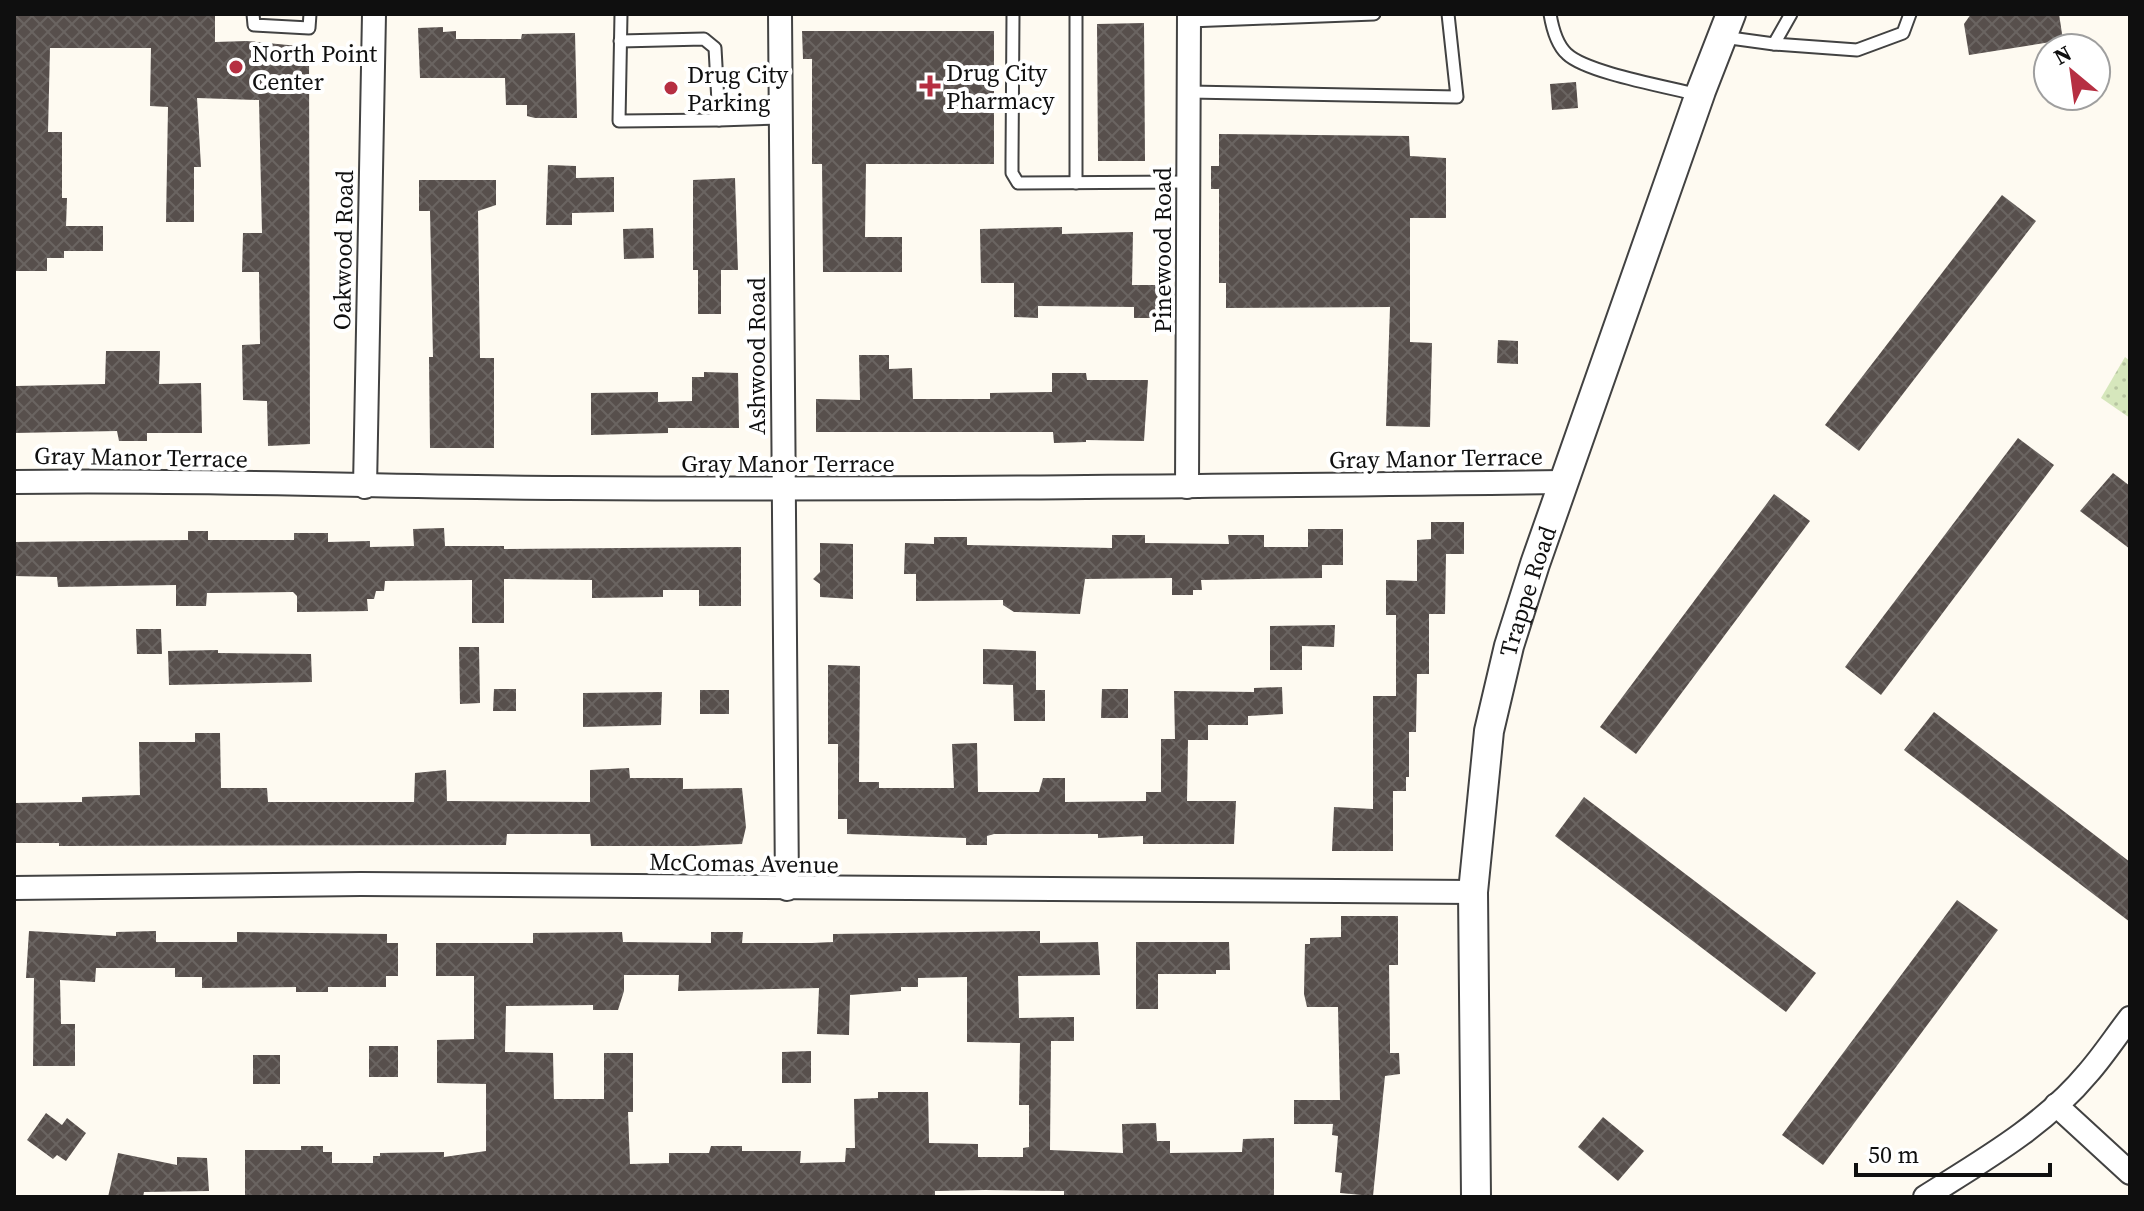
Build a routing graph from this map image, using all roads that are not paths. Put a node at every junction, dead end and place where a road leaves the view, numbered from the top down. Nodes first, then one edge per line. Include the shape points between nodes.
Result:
1 (253, 14) edge
2 (310, 14) edge
3 (374, 14) edge
4 (621, 14) edge
5 (780, 14) edge
6 (1013, 14) edge
7 (1076, 14) edge
8 (1374, 14) edge
9 (1448, 14) edge
10 (1550, 14) edge
11 (1791, 14) edge
12 (1910, 14) edge
13 (1189, 18) edge
14 (1724, 29) edge
15 (620, 41) junction
16 (1774, 44) junction
17 (1189, 92) junction
18 (1699, 95) junction
19 (781, 118) junction
20 (719, 120) junction
21 (1188, 182) junction
22 (1076, 183) junction
23 (14, 482) edge
24 (1563, 482) junction
25 (365, 487) junction
26 (1187, 487) junction
27 (781, 489) junction
28 (14, 888) edge
29 (787, 889) junction
30 (1473, 892) junction
31 (2130, 1018) edge
32 (2056, 1105) junction
33 (2130, 1173) edge
34 (1476, 1197) edge
35 (1925, 1197) edge

1 - 2 lane via 254,25 309,28
3 - 25 street, Oakwood Road
4 - 15 lane
5 - 19 street, Ashwood Road
6 - 22 lane via 1012,160 1018,183
7 - 22 lane
8 - 13 lane
9 - 17 lane via 1457,97
10 - 18 lane via 1566,54 1589,67
11 - 16 lane
12 - 16 lane via 1903,33 1857,50
13 - 17 street, Pinewood Road
14 - 16 lane
14 - 18 street, Trappe Road
15 - 20 lane via 711,42
15 - 20 lane via 619,121
17 - 21 street, Pinewood Road
18 - 24 street, Trappe Road
19 - 20 lane
19 - 27 street, Ashwood Road
21 - 22 lane
21 - 26 street, Pinewood Road
23 - 25 street, Gray Manor Terrace
24 - 26 street, Gray Manor Terrace
24 - 30 street, Trappe Road via 1509,646 1489,731
25 - 27 street, Gray Manor Terrace
26 - 27 street, Gray Manor Terrace
27 - 29 street, Ashwood Road
28 - 29 street, McComas Avenue via 361,884
29 - 30 street, McComas Avenue
30 - 34 street, Trappe Road
31 - 32 street via 2087,1075
32 - 33 street
32 - 35 street

